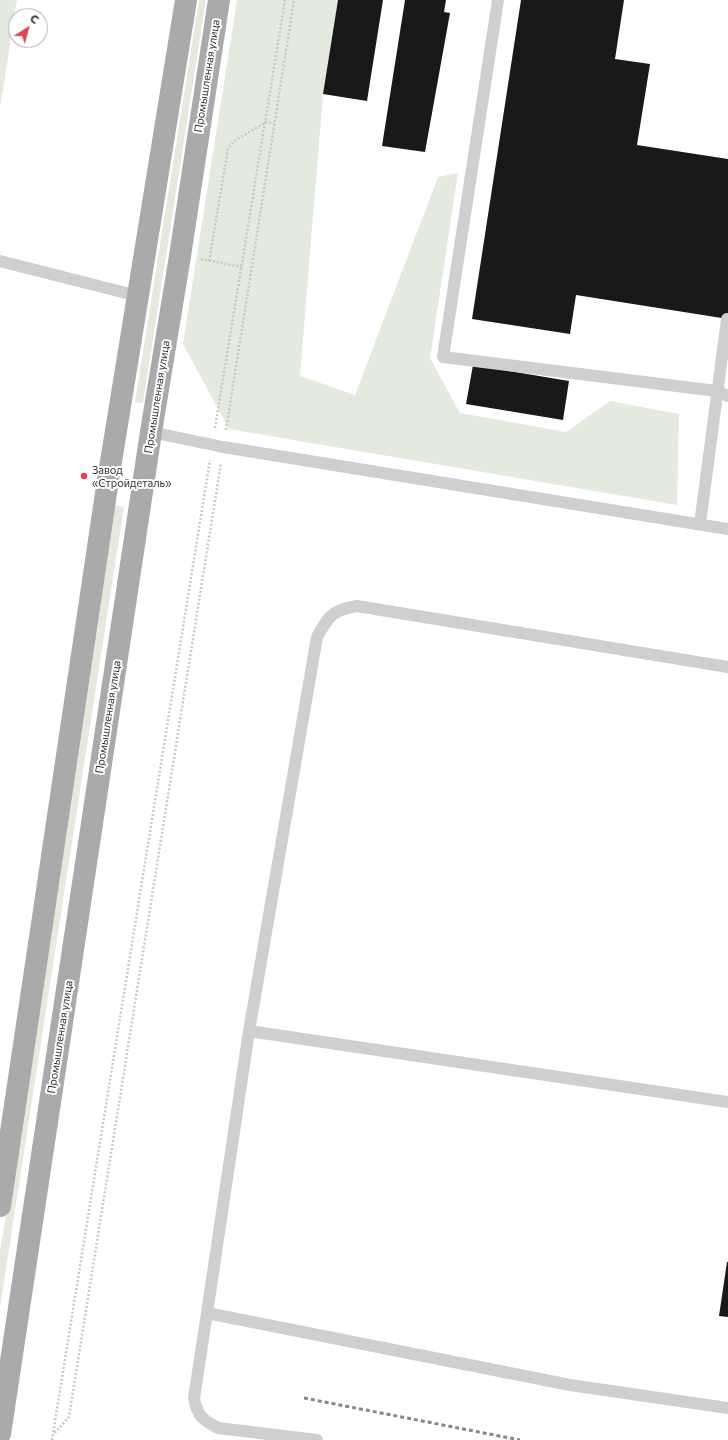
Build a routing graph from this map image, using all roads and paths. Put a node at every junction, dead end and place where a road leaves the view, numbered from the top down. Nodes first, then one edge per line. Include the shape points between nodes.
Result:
1 (186, 0) edge
2 (219, 0) edge
3 (285, 0) edge
4 (294, 0) edge
5 (498, 0) edge
6 (266, 122) junction
7 (274, 124) junction
8 (0, 261) edge
9 (242, 267) junction
10 (138, 296) junction
11 (727, 319) edge
12 (723, 394) edge
13 (117, 426) junction
14 (151, 432) junction
15 (218, 446) junction
16 (700, 524) junction
17 (728, 528) edge
18 (728, 667) edge
19 (250, 1031) junction
20 (728, 1102) edge
21 (0, 1206) edge
22 (207, 1313) junction
23 (728, 1408) edge
24 (0, 1434) edge
25 (52, 1436) junction
26 (52, 1440) edge
27 (317, 1440) edge

1 - 10 main road
2 - 14 main road, Промышленная улица
3 - 6 path
4 - 7 path
5 - 12 lane via 443,357
6 - 7 path
6 - 9 path
6 - 9 path via 232,142 228,149 209,261
7 - 15 path
8 - 10 lane
9 - 15 path
10 - 13 main road
11 - 12 lane
12 - 16 lane
13 - 14 main road
13 - 21 main road
14 - 15 lane
14 - 24 main road, Промышленная улица
15 - 16 lane
15 - 25 path
15 - 25 path via 69,1417
16 - 17 lane
18 - 19 lane via 358,606 339,609 326,621 317,637
19 - 20 lane
19 - 22 lane
22 - 23 lane via 570,1385
22 - 27 lane via 194,1398 196,1411 205,1421 218,1428
25 - 26 path

